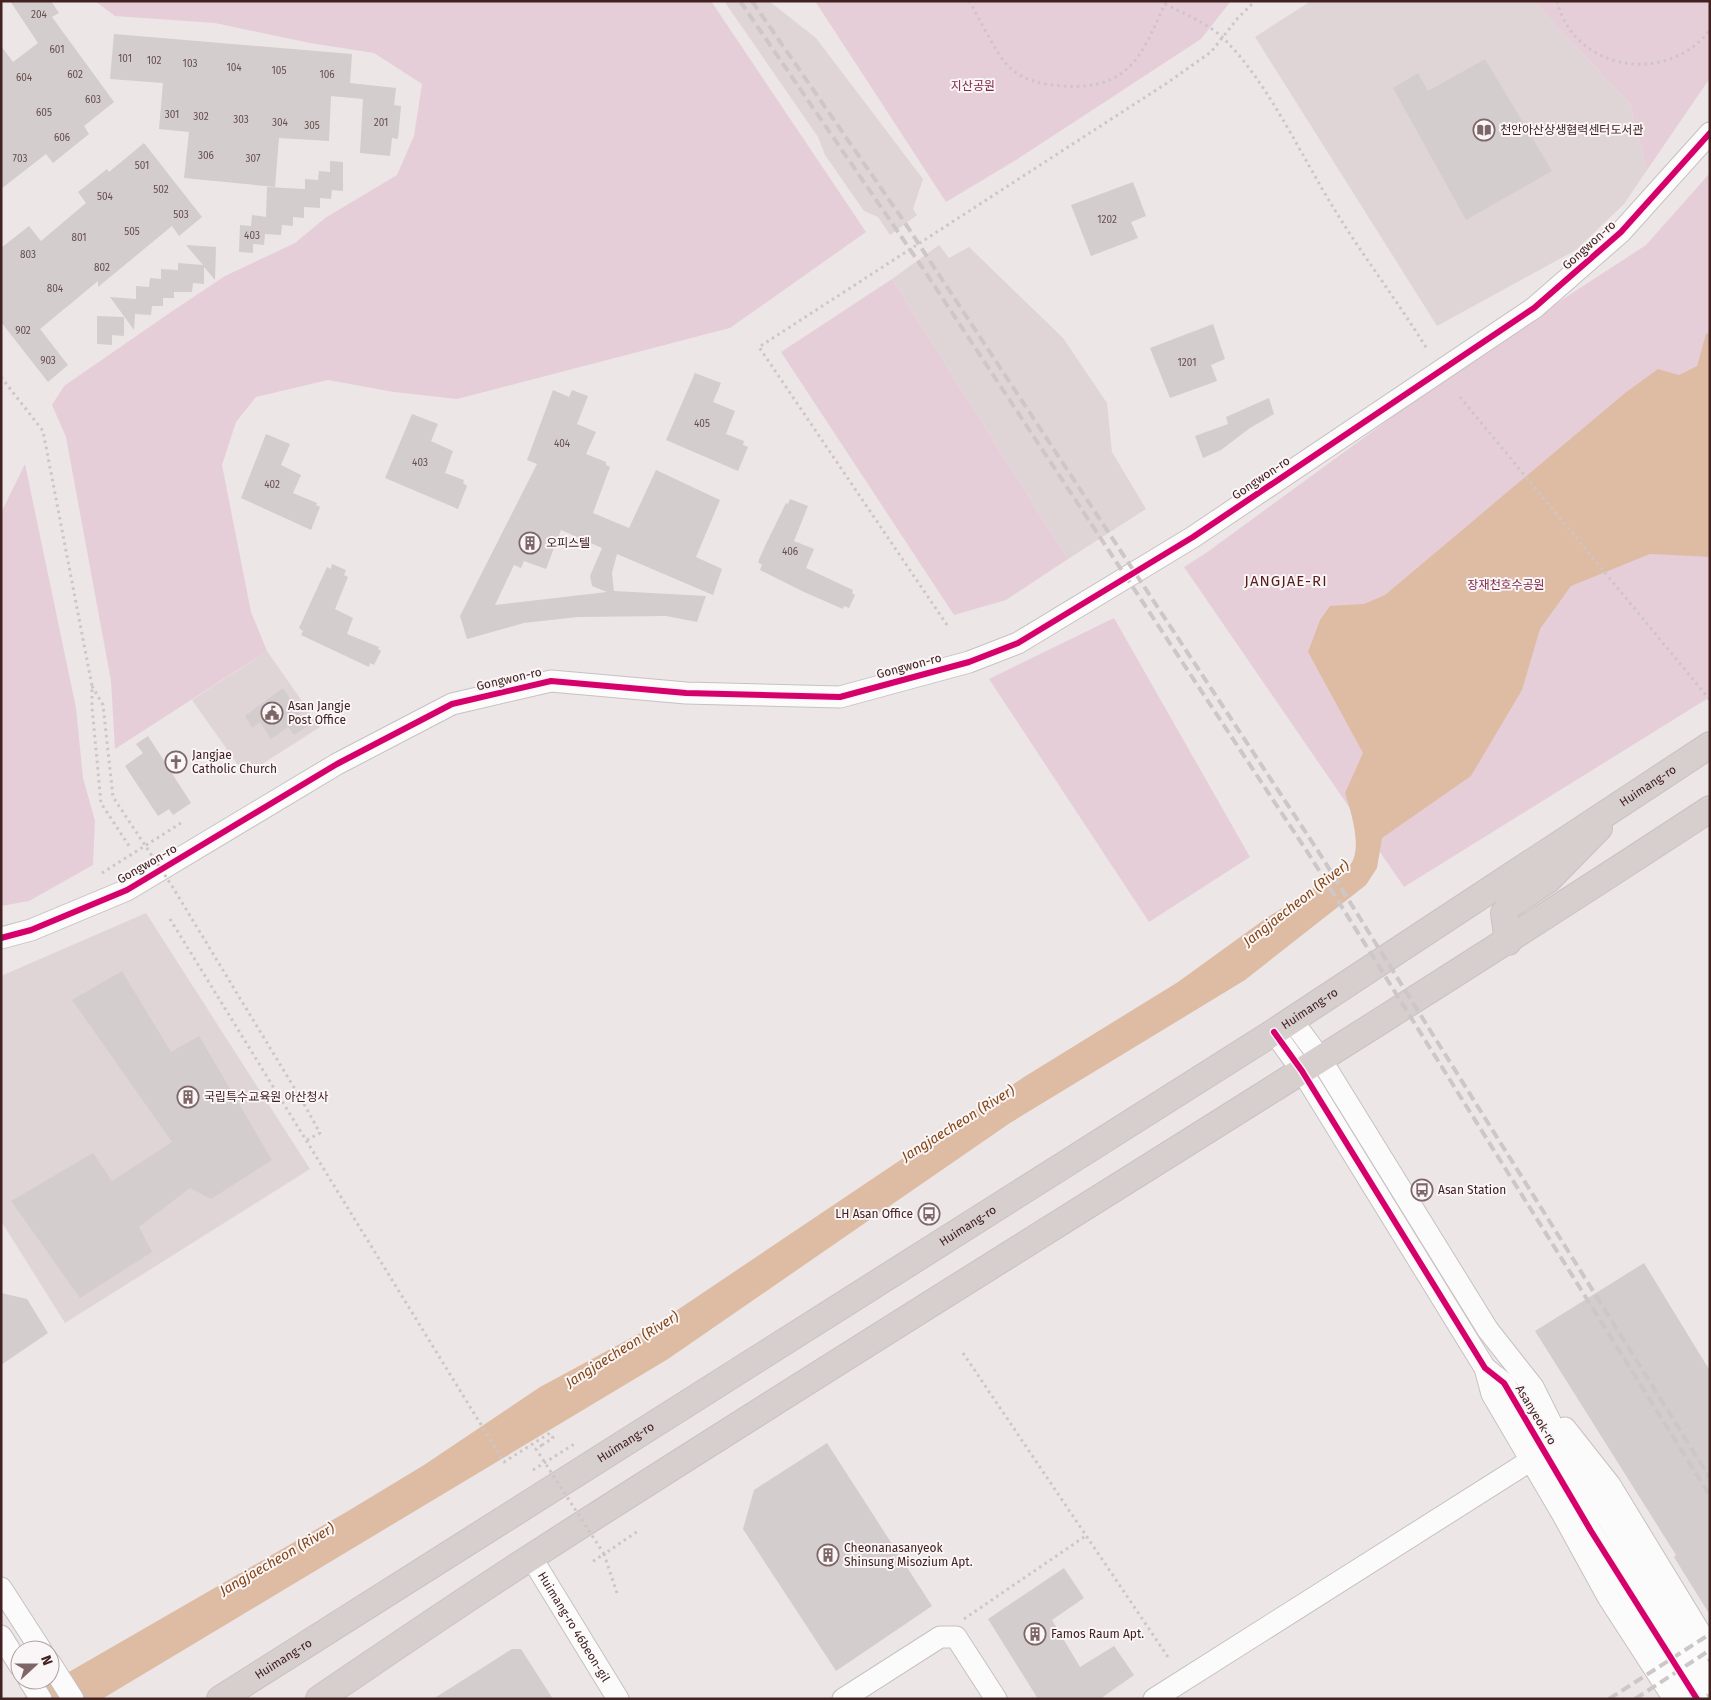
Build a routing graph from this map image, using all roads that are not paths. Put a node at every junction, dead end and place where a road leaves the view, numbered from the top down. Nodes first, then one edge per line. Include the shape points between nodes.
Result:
1 (1710, 133) edge
2 (1710, 744) edge
3 (1620, 803) junction
4 (1710, 810) edge
5 (1, 938) edge
6 (1508, 942) junction
7 (1283, 1025) junction
8 (1311, 1064) junction
9 (1532, 1387) junction
10 (1545, 1451) junction
11 (531, 1557) junction
12 (1, 1588) edge
13 (35, 1640) edge
14 (1710, 1649) edge
15 (60, 1679) edge
16 (1710, 1684) edge
17 (73, 1699) edge
18 (220, 1699) edge
19 (319, 1699) edge
20 (618, 1699) edge
21 (842, 1699) edge
22 (996, 1699) edge
23 (1154, 1699) edge
24 (1674, 1699) edge
25 (1697, 1699) edge

1 - 5 street, Gongwon-ro via 1621,232 1534,308 1193,537 1018,643 969,662 840,696 686,693 551,681 452,704 337,764 127,890 31,930
2 - 3 main road, Huimang-ro
3 - 6 main road via 1573,857 1504,913
3 - 7 main road, Huimang-ro
4 - 6 main road
6 - 8 main road
7 - 8 street
7 - 18 main road, Huimang-ro
8 - 9 street, Asanyeok-ro via 1488,1330
8 - 10 street, Asanyeok-ro via 1485,1368 1504,1383
8 - 11 main road
9 - 10 street, Asanyeok-ro
9 - 14 street via 1610,1485
10 - 16 street, Asanyeok-ro
10 - 23 street
10 - 24 street via 1608,1598
10 - 25 street, Asanyeok-ro via 1591,1531
11 - 19 main road
11 - 20 street, Huimang-ro 46beon-gil
12 - 13 street
15 - 17 street
21 - 22 street via 940,1637 956,1637

